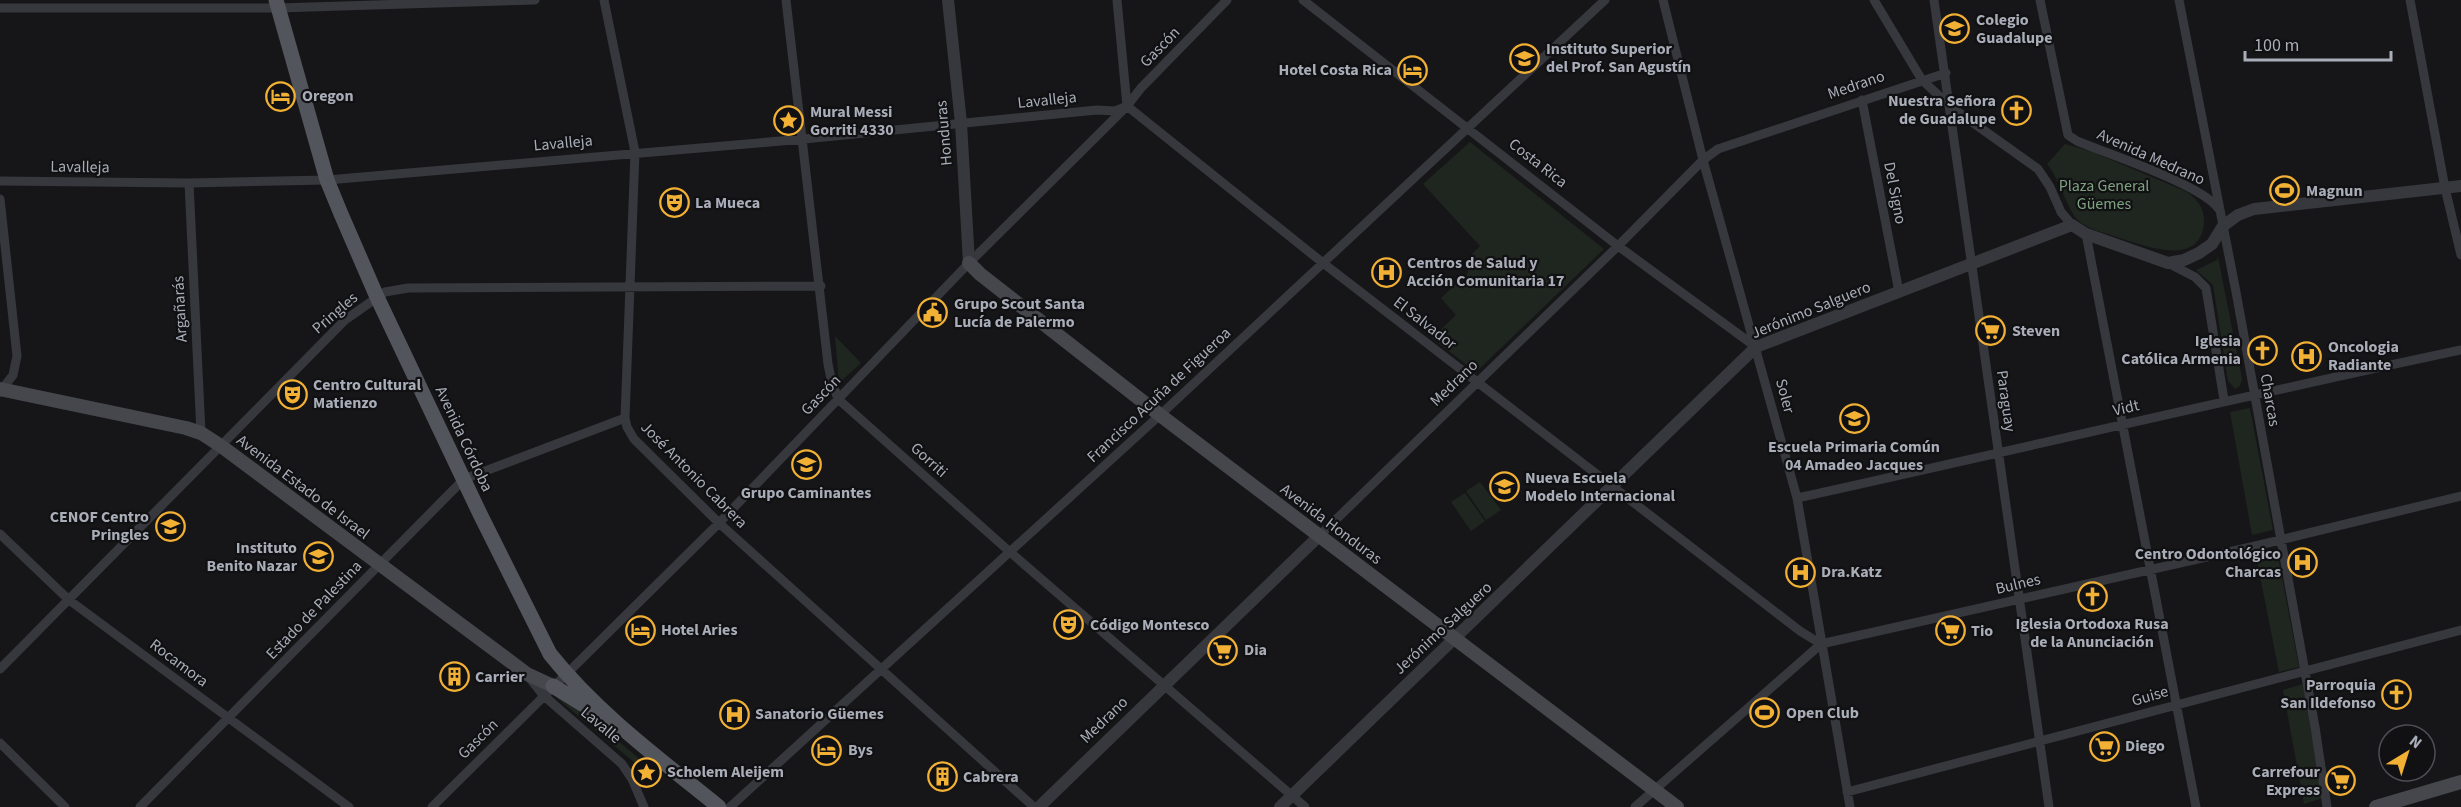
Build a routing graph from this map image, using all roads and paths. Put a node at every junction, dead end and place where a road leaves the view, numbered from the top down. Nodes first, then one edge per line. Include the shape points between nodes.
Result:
1 (535, 0) edge
2 (604, 0) edge
3 (786, 0) edge
4 (948, 0) edge
5 (1117, 0) edge
6 (1227, 0) edge
7 (1303, 0) edge
8 (1605, 0) edge
9 (1663, 0) edge
10 (1874, 0) edge
11 (1934, 0) edge
12 (2040, 0) edge
13 (2179, 0) edge
14 (2409, 0) edge
15 (406, 2) edge
16 (277, 4) edge
17 (0, 8) edge
18 (1946, 73) junction
19 (1922, 80) junction
20 (1862, 100) junction
21 (1127, 106) junction
22 (1951, 107) junction
23 (961, 123) junction
24 (1468, 128) junction
25 (804, 139) junction
26 (635, 152) junction
27 (1703, 160) junction
28 (327, 180) junction
29 (0, 181) edge
30 (189, 183) junction
31 (2461, 186) edge
32 (2445, 188) junction
33 (0, 199) edge
34 (2219, 210) junction
35 (2072, 225) junction
36 (2223, 226) junction
37 (2086, 234) junction
38 (1618, 246) junction
39 (2461, 255) edge
40 (969, 263) junction
41 (1323, 263) junction
42 (2168, 263) junction
43 (1972, 264) junction
44 (820, 286) junction
45 (631, 288) junction
46 (1899, 292) junction
47 (377, 297) junction
48 (1756, 347) junction
49 (2461, 350) edge
50 (1478, 383) junction
51 (1, 390) edge
52 (2254, 394) junction
53 (838, 399) junction
54 (2224, 400) junction
55 (1160, 415) junction
56 (625, 418) junction
57 (2123, 424) junction
58 (201, 433) junction
59 (221, 446) junction
60 (1998, 454) junction
61 (464, 479) junction
62 (1614, 487) junction
63 (2461, 496) edge
64 (1797, 498) junction
65 (718, 523) junction
66 (0, 534) edge
67 (1319, 536) junction
68 (2280, 540) junction
69 (1010, 552) junction
70 (379, 565) junction
71 (2150, 568) junction
72 (69, 600) junction
73 (2020, 600) junction
74 (2461, 630) edge
75 (1456, 639) junction
76 (1821, 644) junction
77 (0, 669) edge
78 (882, 670) junction
79 (2305, 671) junction
80 (566, 674) junction
81 (1165, 684) junction
82 (548, 691) junction
83 (2176, 704) junction
84 (229, 718) junction
85 (2040, 742) junction
86 (0, 743) edge
87 (651, 752) junction
88 (2461, 782) edge
89 (1654, 790) junction
90 (1847, 792) junction
91 (1292, 796) junction
92 (65, 807) edge
93 (141, 807) edge
94 (349, 807) edge
95 (432, 807) edge
96 (644, 807) edge
97 (719, 807) edge
98 (730, 807) edge
99 (1036, 807) edge
100 (1280, 807) edge
101 (1305, 807) edge
102 (1635, 807) edge
103 (1677, 807) edge
104 (1850, 807) edge
105 (2049, 807) edge
106 (2196, 807) edge
107 (2327, 807) edge
108 (2376, 807) edge

1 - 15 street
2 - 26 street, José Antonio Cabrera
3 - 25 street
4 - 23 street, Honduras
5 - 21 street
6 - 21 street, Gascón
7 - 24 street, Costa Rica
8 - 24 street, Francisco Acuña de Figueroa
9 - 27 street, Soler
10 - 19 street
11 - 18 street, Paraguay
12 - 34 street, Avenida Medrano via 2068,135 2183,184 2208,198
13 - 34 street, Charcas
14 - 32 street
15 - 16 street
16 - 17 street
16 - 28 main road, Avenida Córdoba
18 - 19 street, Medrano
18 - 22 street, Paraguay
19 - 20 street, Medrano
19 - 22 street
20 - 27 street, Medrano via 1718,149
20 - 46 street, Del Signo
21 - 23 street, Lavalleja via 1115,111
21 - 40 street, Gascón
21 - 41 street, El Salvador
22 - 35 street via 2038,169
22 - 43 street, Paraguay
23 - 25 street, Lavalleja
23 - 40 street, Honduras
24 - 38 street, Costa Rica
24 - 41 street, Francisco Acuña de Figueroa
25 - 26 street, Lavalleja
25 - 44 street
26 - 28 street, Lavalleja
26 - 45 street, José Antonio Cabrera
27 - 38 street, Medrano
27 - 48 street, Soler
28 - 30 street, Lavalleja
28 - 47 main road, Avenida Córdoba
29 - 30 street, Lavalleja
30 - 58 street, Argañarás
31 - 32 street
32 - 36 street via 2254,209
32 - 39 street
33 - 51 street via 17,356 13,375
34 - 36 street, Charcas
35 - 37 street
35 - 43 street, Jerónimo Salguero
36 - 42 street via 2206,249
36 - 52 street, Charcas
37 - 42 street
37 - 57 street
38 - 48 street, Costa Rica
38 - 50 street, Medrano
40 - 53 street, Gascón
40 - 55 main road, Avenida Honduras
41 - 50 street, El Salvador
41 - 55 street, Francisco Acuña de Figueroa
42 - 54 street via 2195,277 2206,288
43 - 46 street, Jerónimo Salguero
43 - 60 street, Paraguay
44 - 45 street, Pringles
44 - 53 street via 828,364
45 - 47 street, Pringles via 408,288
45 - 56 street, José Antonio Cabrera
46 - 48 street, Jerónimo Salguero
47 - 59 street, Pringles via 345,320
47 - 61 main road, Avenida Córdoba
48 - 62 street, Jerónimo Salguero
48 - 64 street, Soler
49 - 52 street, Vidt
50 - 62 street, El Salvador
50 - 67 street, Medrano
51 - 58 main road, Avenida Estado de Israel
52 - 54 street, Vidt
52 - 68 street, Charcas
53 - 65 street, Gascón
53 - 69 street, Gorriti
54 - 57 street, Vidt
55 - 67 main road, Avenida Honduras
55 - 69 street, Francisco Acuña de Figueroa
56 - 61 street, Estado de Palestina
56 - 65 street, José Antonio Cabrera via 634,438
57 - 60 street, Vidt
57 - 71 street
58 - 59 main road, Avenida Estado de Israel
59 - 70 main road, Avenida Estado de Israel
59 - 72 street, Pringles
60 - 64 street, Vidt
60 - 73 street, Paraguay
61 - 70 street, Estado de Palestina
61 - 80 main road, Avenida Córdoba via 550,654
62 - 75 street, Jerónimo Salguero
62 - 76 street, El Salvador via 1800,632
63 - 68 street, Bulnes
64 - 76 street, Soler
65 - 78 street, José Antonio Cabrera
65 - 80 street, Gascón
66 - 72 street, Rocamora
67 - 75 main road, Avenida Honduras
67 - 81 street, Medrano
68 - 71 street, Bulnes
68 - 79 street, Charcas
69 - 78 street, Francisco Acuña de Figueroa
69 - 81 street, Gorriti
70 - 82 main road, Avenida Estado de Israel
70 - 84 street, Estado de Palestina
71 - 73 street, Bulnes
71 - 83 street
72 - 77 street, Pringles
72 - 84 street, Rocamora
73 - 76 street, Bulnes
73 - 85 street, Paraguay
74 - 79 street, Guise
75 - 89 main road, Avenida Honduras
75 - 91 street, Jerónimo Salguero
76 - 89 street, Bulnes
76 - 90 street, Soler
78 - 98 street, Francisco Acuña de Figueroa
78 - 99 street, José Antonio Cabrera
79 - 83 street, Guise
79 - 107 street, Charcas
80 - 82 street, Gascón
80 - 87 main road, Avenida Córdoba
81 - 91 street, Gorriti
81 - 99 street, Medrano
82 - 87 main road, Avenida Córdoba via 571,695
82 - 95 street, Gascón
82 - 96 street, Lavalle via 622,764
83 - 85 street, Guise
83 - 106 street
84 - 93 street, Estado de Palestina
84 - 94 street, Rocamora
85 - 90 street, Guise
85 - 105 street, Paraguay
86 - 92 street
87 - 97 main road, Avenida Córdoba
88 - 108 main road
89 - 102 street, Bulnes
89 - 103 main road, Avenida Honduras
90 - 104 street, Soler
91 - 100 street, Jerónimo Salguero
91 - 101 street, Gorriti

